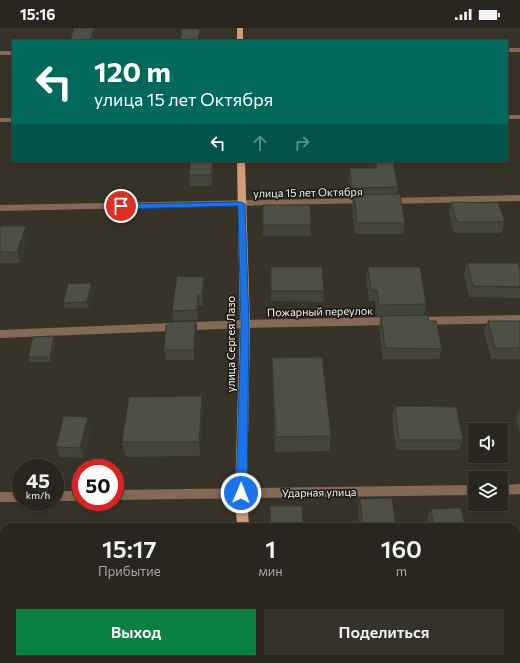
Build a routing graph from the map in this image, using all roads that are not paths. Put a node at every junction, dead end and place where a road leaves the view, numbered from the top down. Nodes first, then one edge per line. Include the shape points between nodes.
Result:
1 (240, 28) edge
2 (240, 40) edge
3 (508, 50) edge
4 (520, 50) edge
5 (0, 53) edge
6 (12, 53) edge
7 (508, 117) edge
8 (520, 117) edge
9 (0, 120) edge
10 (12, 120) edge
11 (241, 162) edge
12 (520, 198) edge
13 (241, 204) junction
14 (0, 208) edge
15 (520, 319) edge
16 (245, 324) junction
17 (0, 334) edge
18 (468, 490) edge
19 (508, 490) edge
20 (520, 490) edge
21 (241, 493) junction
22 (124, 495) edge
23 (0, 497) edge
24 (12, 497) edge
25 (243, 523) edge

1 - 2 main road
3 - 4 street
5 - 6 street
7 - 8 street
9 - 10 street
11 - 13 main road, улица Сергея Лазо
12 - 13 street, улица 15 лет Октября
13 - 14 street, улица 15 лет Октября
13 - 16 main road, улица Сергея Лазо
15 - 16 street, Пожарный переулок
16 - 17 street, Пожарный переулок
16 - 21 main road, улица Сергея Лазо
18 - 21 street, Ударная улица
19 - 20 street
21 - 22 street, Ударная улица
21 - 25 main road, улица Сергея Лазо
23 - 24 street

